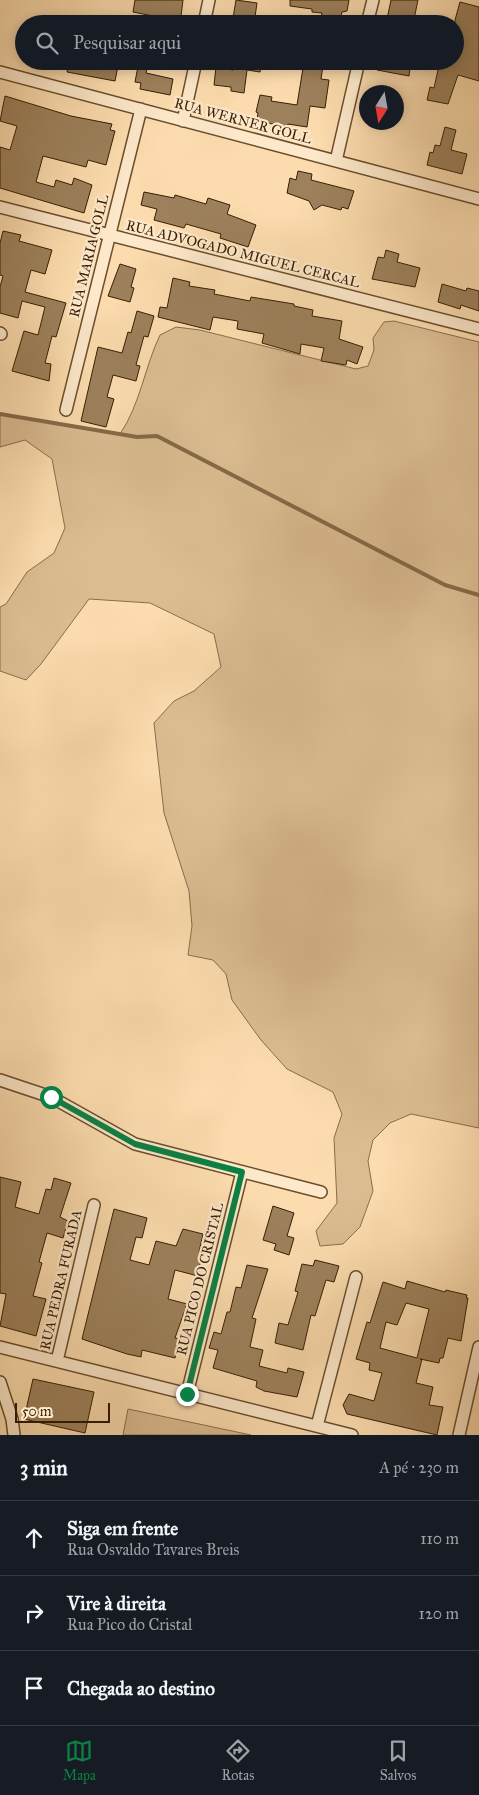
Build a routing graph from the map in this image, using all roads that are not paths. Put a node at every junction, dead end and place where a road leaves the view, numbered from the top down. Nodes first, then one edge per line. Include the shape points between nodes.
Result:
1 (209, 0) edge
2 (373, 0) edge
3 (206, 15) edge
4 (369, 15) edge
5 (194, 70) edge
6 (357, 70) edge
7 (0, 72) edge
8 (141, 110) junction
9 (183, 121) junction
10 (336, 161) junction
11 (479, 199) edge
12 (0, 207) edge
13 (110, 235) junction
14 (479, 329) edge
15 (66, 410) dead end
16 (0, 1080) edge
17 (242, 1172) junction
18 (321, 1192) dead end
19 (94, 1206) dead end
20 (356, 1277) dead end
21 (0, 1347) edge
22 (479, 1347) edge
23 (57, 1361) junction
24 (0, 1382) edge
25 (187, 1394) junction
26 (317, 1426) junction
27 (14, 1435) edge
28 (352, 1435) edge
29 (459, 1435) edge

1 - 3 street
2 - 4 street
5 - 9 street
6 - 10 street
7 - 8 street, RUA WERNER GOLL
8 - 9 street, RUA WERNER GOLL
8 - 13 street, RUA MARIA GOLL
9 - 10 street, RUA WERNER GOLL
10 - 11 street, RUA WERNER GOLL
12 - 13 street, RUA ADVOGADO MIGUEL CERCAL
13 - 14 street, RUA ADVOGADO MIGUEL CERCAL
13 - 15 street, RUA MARIA GOLL
16 - 17 street via 51,1097 135,1144
17 - 18 street
17 - 25 street, RUA PICO DO CRISTAL
19 - 23 street, RUA PEDRA FURADA
20 - 26 street
21 - 23 street
22 - 29 street
23 - 25 street
24 - 27 street
25 - 26 street
26 - 28 street

